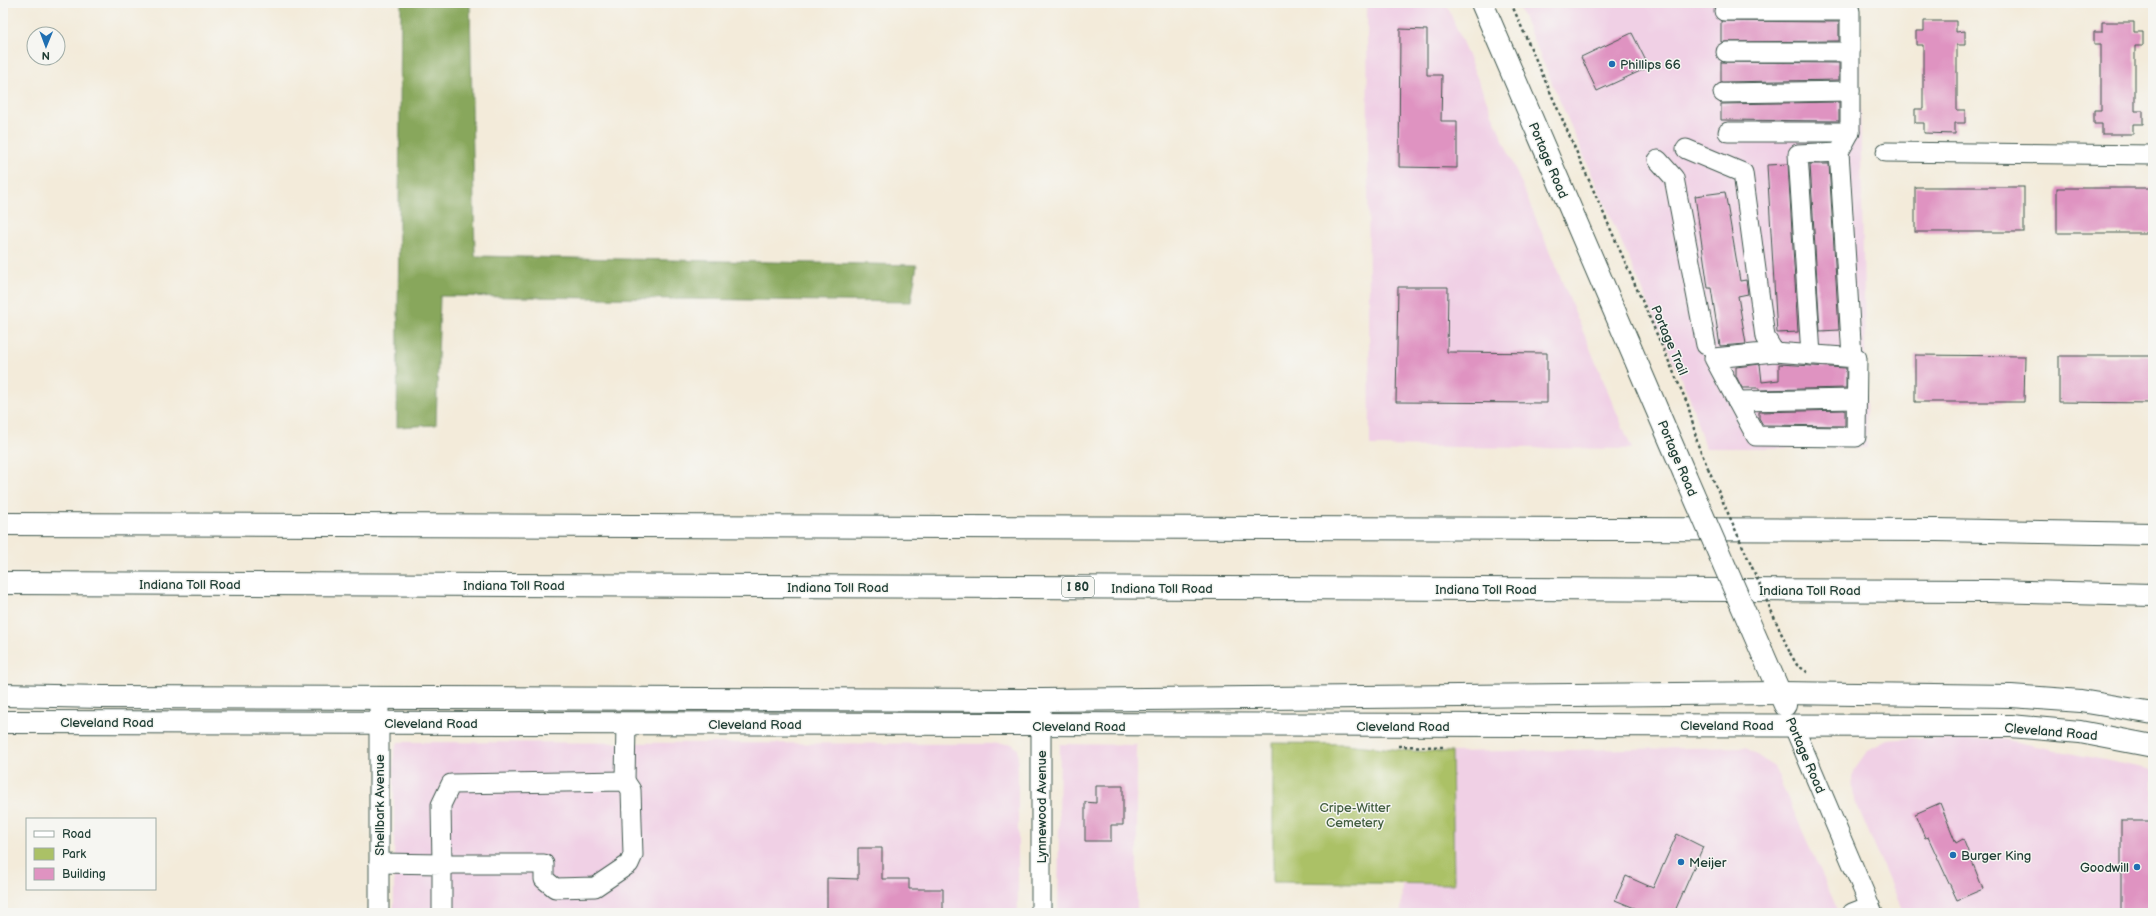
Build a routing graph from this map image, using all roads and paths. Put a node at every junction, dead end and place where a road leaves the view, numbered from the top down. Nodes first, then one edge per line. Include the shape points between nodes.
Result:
1 (1482, 3) edge
2 (1511, 3) edge
3 (1724, 11) dead end
4 (1726, 52) dead end
5 (1850, 52) junction
6 (1850, 91) junction
7 (1723, 93) dead end
8 (1728, 132) dead end
9 (1850, 132) junction
10 (1686, 150) dead end
11 (1839, 152) junction
12 (1886, 152) dead end
13 (2153, 155) edge
14 (1658, 160) dead end
15 (1706, 345) dead end
16 (1774, 352) junction
17 (1810, 355) junction
18 (1852, 357) junction
19 (1856, 399) junction
20 (1737, 401) junction
21 (3, 524) edge
22 (2153, 534) edge
23 (3, 583) edge
24 (2153, 595) edge
25 (1812, 678) dead end
26 (1779, 693) junction
27 (3, 695) edge
28 (380, 697) junction
29 (1041, 700) junction
30 (2153, 712) edge
31 (3, 722) edge
32 (379, 723) junction
33 (626, 724) junction
34 (1793, 725) junction
35 (1041, 726) junction
36 (2153, 746) edge
37 (625, 781) junction
38 (379, 863) junction
39 (442, 864) junction
40 (1871, 909) edge
41 (379, 913) edge
42 (442, 913) edge
43 (1041, 913) edge
44 (1852, 913) edge

1 - 26 main road, Portage Road, bridge
2 - 25 path, Portage Trail, bridge via 1688,405 1698,445 1790,653 1803,670 1814,675
3 - 5 street via 1850,11
4 - 5 street
5 - 6 street
6 - 7 street
6 - 9 street
8 - 9 street
9 - 11 street
10 - 16 street via 1742,173 1765,338
11 - 17 street via 1798,154
11 - 18 street
12 - 13 street
14 - 15 street via 1674,178
16 - 17 street
16 - 20 street via 1714,358
17 - 18 street
18 - 19 street via 1857,358
19 - 20 street
19 - 20 street via 1856,437 1756,436
21 - 22 main road via 1921,530
23 - 24 main road, Indiana Toll Road / I 80 via 1981,591
26 - 29 main road, Cleveland Road
26 - 30 main road, Cleveland Road via 2011,696 2080,701
26 - 34 main road, Portage Road
27 - 28 main road, Cleveland Road
28 - 29 main road, Cleveland Road
28 - 32 street, Shellbark Avenue
29 - 35 street, Lynnewood Avenue
31 - 32 main road, Cleveland Road
32 - 33 main road, Cleveland Road
32 - 38 street, Shellbark Avenue
33 - 35 main road, Cleveland Road
33 - 37 street
34 - 35 main road, Cleveland Road
34 - 36 main road, Cleveland Road via 2011,726 2080,732
34 - 40 street, Portage Road
35 - 43 street, Lynnewood Avenue
37 - 39 street via 451,784 441,805
37 - 39 street via 632,790 633,855 629,864 595,887 555,888 544,879 544,864
38 - 39 street
38 - 41 street, Shellbark Avenue
39 - 42 street
40 - 44 street

